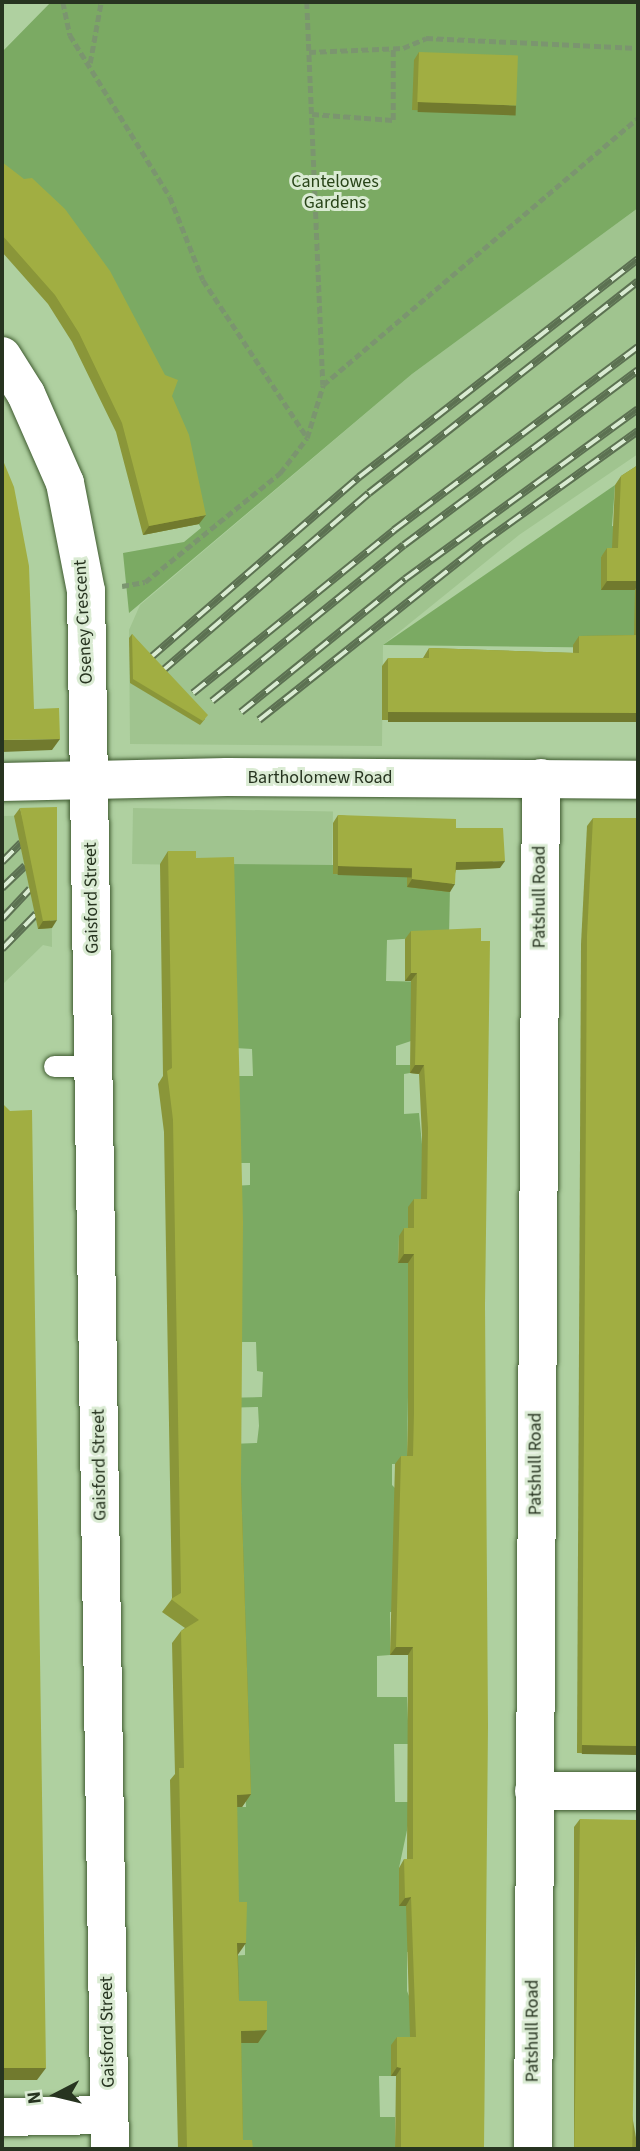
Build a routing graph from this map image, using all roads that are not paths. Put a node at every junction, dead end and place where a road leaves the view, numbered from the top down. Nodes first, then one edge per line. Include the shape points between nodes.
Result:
1 (2, 356) edge
2 (541, 778) junction
3 (90, 780) junction
4 (638, 780) edge
5 (2, 782) edge
6 (54, 1066) dead end
7 (94, 1066) junction
8 (534, 1791) junction
9 (638, 1791) edge
10 (2, 2117) edge
11 (110, 2132) edge
12 (533, 2149) edge

1 - 3 street, Oseney Crescent via 26,394 65,483 86,591
2 - 3 street, Bartholomew Road
2 - 4 street, Bartholomew Road
2 - 8 street, Patshull Road
3 - 5 street, Bartholomew Road
3 - 7 street, Gaisford Street
6 - 7 lane
7 - 11 street, Gaisford Street
8 - 9 street
8 - 12 street, Patshull Road
10 - 11 street

